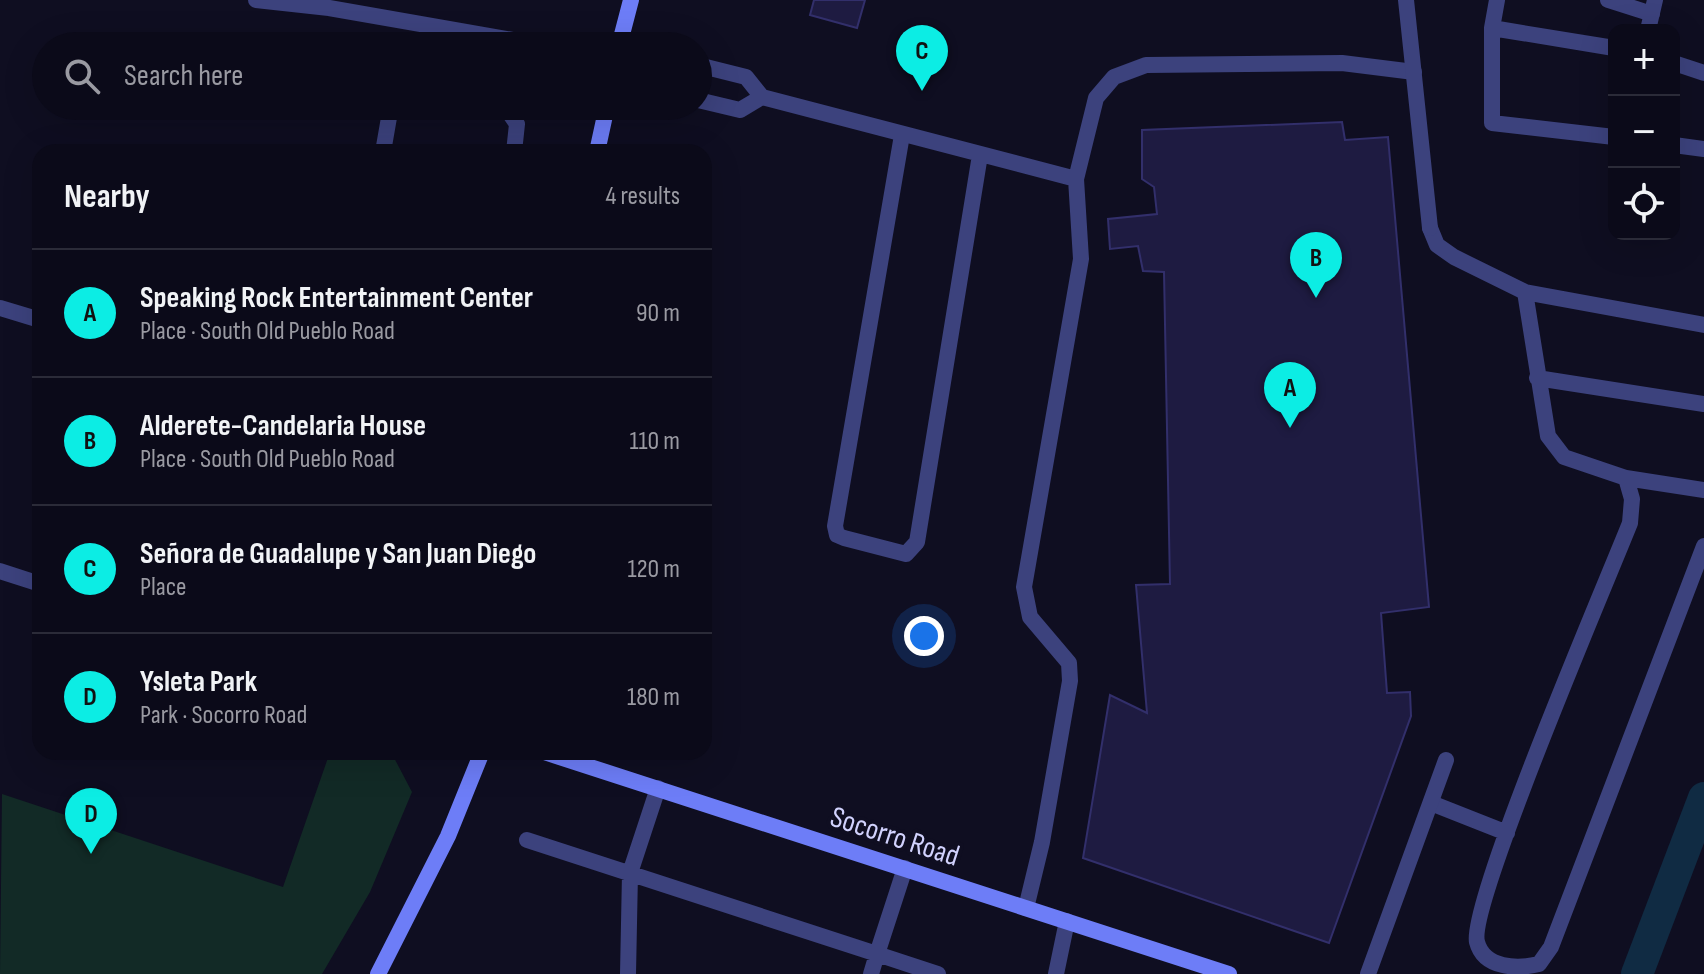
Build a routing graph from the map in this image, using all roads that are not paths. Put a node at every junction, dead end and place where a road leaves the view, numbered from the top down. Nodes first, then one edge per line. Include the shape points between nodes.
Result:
1 (256, 0) edge
2 (631, 0) edge
3 (1406, 0) edge
4 (1497, 0) edge
5 (1608, 0) edge
6 (1652, 15) edge
7 (1492, 28) junction
8 (467, 32) edge
9 (623, 32) edge
10 (1608, 47) edge
11 (1680, 65) edge
12 (712, 68) edge
13 (1414, 72) junction
14 (1704, 73) edge
15 (762, 97) junction
16 (712, 103) edge
17 (389, 120) edge
18 (514, 120) edge
19 (604, 120) edge
20 (902, 135) junction
21 (1608, 136) edge
22 (384, 144) edge
23 (515, 144) edge
24 (599, 144) edge
25 (1680, 146) edge
26 (1704, 149) edge
27 (980, 155) junction
28 (1076, 179) junction
29 (1525, 292) junction
30 (0, 308) edge
31 (32, 318) edge
32 (1704, 325) edge
33 (1537, 378) junction
34 (1704, 404) edge
35 (1626, 478) junction
36 (1704, 490) edge
37 (1704, 546) edge
38 (0, 571) edge
39 (32, 581) edge
40 (479, 760) edge
41 (569, 760) edge
42 (1446, 760) dead end
43 (658, 788) junction
44 (1431, 803) junction
45 (1507, 833) junction
46 (527, 840) dead end
47 (905, 868) junction
48 (630, 873) junction
49 (1026, 908) junction
50 (1067, 921) junction
51 (877, 954) junction
52 (633, 972) edge
53 (378, 974) edge
54 (871, 974) edge
55 (938, 974) edge
56 (1056, 974) edge
57 (1229, 974) edge
58 (1368, 974) edge

1 - 8 street
2 - 9 main road
3 - 13 street
4 - 7 street
5 - 6 street
7 - 10 street
7 - 21 street via 1492,123
11 - 14 street
12 - 15 street via 746,77
13 - 28 street via 1342,63 1146,65 1114,77 1096,98
13 - 29 street via 1430,228 1437,245
15 - 16 street via 740,110
15 - 20 street
17 - 22 street
18 - 23 street
19 - 24 main road
20 - 27 street
20 - 27 street via 835,526 844,538 906,554 917,542
25 - 26 street
27 - 28 street
28 - 49 street via 1081,259 1024,587 1030,617 1069,663 1070,681
29 - 32 street
29 - 33 street
30 - 31 street
33 - 34 street
33 - 35 street via 1548,436 1564,457
35 - 36 street
35 - 45 street via 1632,499 1630,523
37 - 45 street via 1551,947 1539,964 1515,970 1488,959 1477,942 1479,914
38 - 39 street
40 - 53 main road via 448,836
41 - 43 main road, Socorro Road
42 - 44 street
43 - 47 main road, Socorro Road
43 - 48 street
44 - 45 street
44 - 58 street
46 - 48 street
47 - 49 main road, Socorro Road
47 - 51 street
48 - 51 street
48 - 52 street
49 - 50 main road, Socorro Road
50 - 56 street
50 - 57 main road, Socorro Road
51 - 54 street
51 - 55 street

